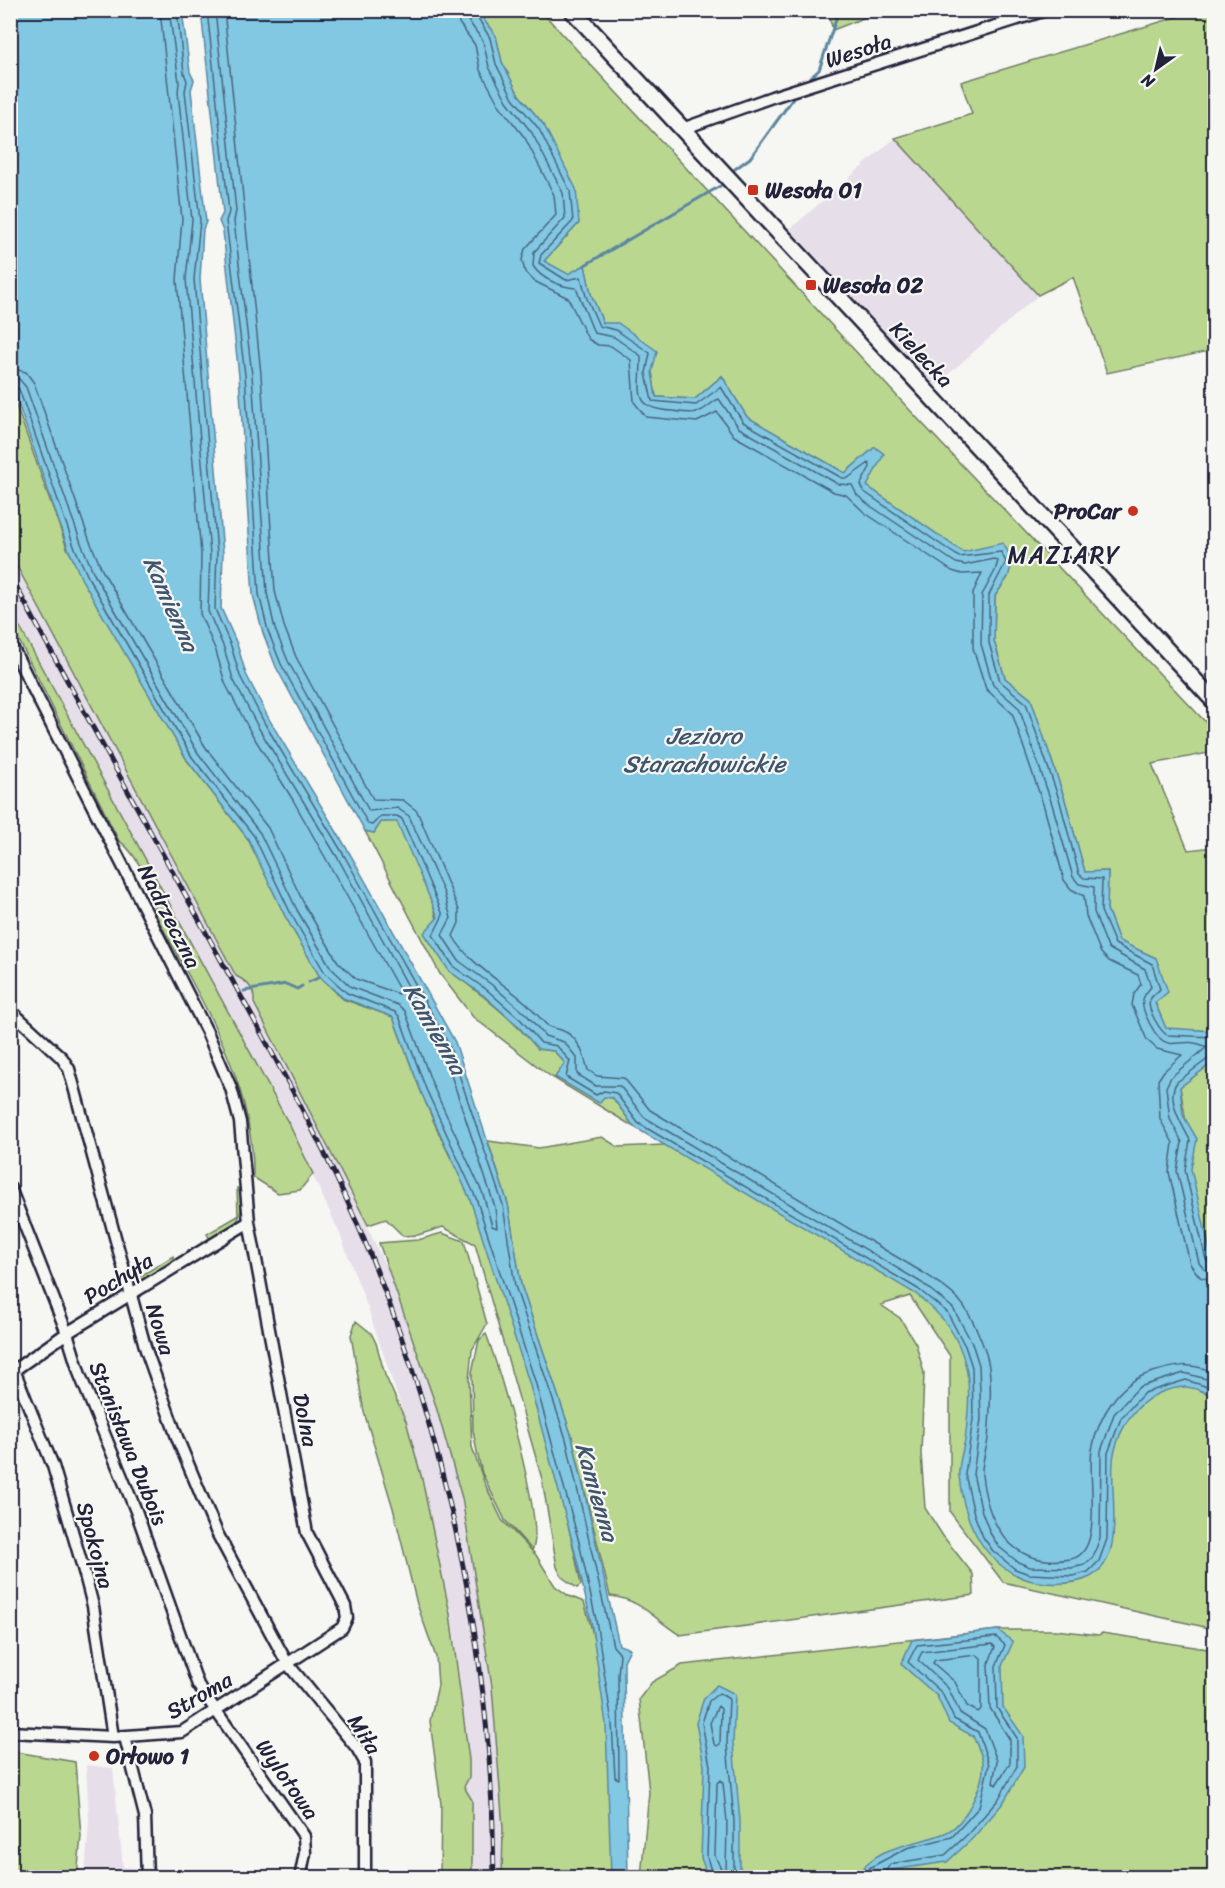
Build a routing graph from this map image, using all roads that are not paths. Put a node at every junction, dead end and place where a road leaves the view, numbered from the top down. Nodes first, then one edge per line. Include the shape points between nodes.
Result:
1 (572, 10) edge
2 (1046, 10) edge
3 (682, 129) junction
4 (10, 643) edge
5 (1215, 701) edge
6 (10, 1010) edge
7 (10, 1188) edge
8 (249, 1222) junction
9 (130, 1294) junction
10 (67, 1333) junction
11 (12, 1372) edge
12 (347, 1618) joint
13 (287, 1663) junction
14 (215, 1710) junction
15 (10, 1732) edge
16 (113, 1737) junction
17 (125, 1737) junction
18 (147, 1878) edge
19 (300, 1878) edge
20 (365, 1878) edge

1 - 3 main road, Kielecka
2 - 3 street, Wesoła
3 - 5 main road, Kielecka
4 - 8 street, Nadrzeczna via 220,1059 240,1122
6 - 9 street, Nowa via 69,1069
7 - 10 street, Stanisława Dubois
8 - 9 street, Pochyła
8 - 12 street, Dolna via 307,1533 345,1606
9 - 10 street, Pochyła
9 - 13 street, Nowa via 178,1440 217,1533
10 - 11 street, Pochyła
10 - 14 street, Stanisława Dubois via 198,1685
11 - 16 street, Spokojna via 54,1466 85,1575
12 - 13 street, Stroma via 342,1628
13 - 14 street, Stroma
13 - 20 street, Miła via 357,1748 364,1762
14 - 17 street, Stroma via 182,1732
14 - 19 street, Wylotowa via 304,1836
15 - 16 street, Stroma
16 - 17 street, Stroma
17 - 18 street via 145,1816

